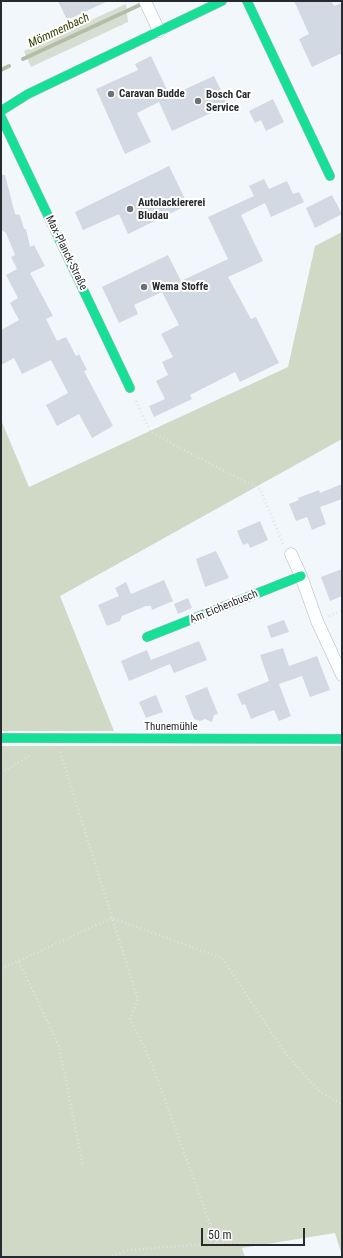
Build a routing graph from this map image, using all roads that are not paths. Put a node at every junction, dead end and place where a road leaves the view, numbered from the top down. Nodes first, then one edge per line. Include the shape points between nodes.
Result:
1 (145, 1) edge
2 (222, 1) edge
3 (247, 1) edge
4 (159, 31) junction
5 (1, 111) edge
6 (1, 117) edge
7 (330, 176) dead end
8 (130, 388) road end
9 (291, 554) road end
10 (301, 576) junction
11 (147, 637) dead end
12 (342, 675) edge
13 (1, 738) edge
14 (342, 739) edge

1 - 4 street
2 - 4 street
3 - 7 street
4 - 5 street via 28,94
6 - 8 street, Max-Planck-Straße
9 - 10 street
10 - 11 street, Am Eichenbusch
10 - 12 street via 317,621
13 - 14 street, Thunemühle

